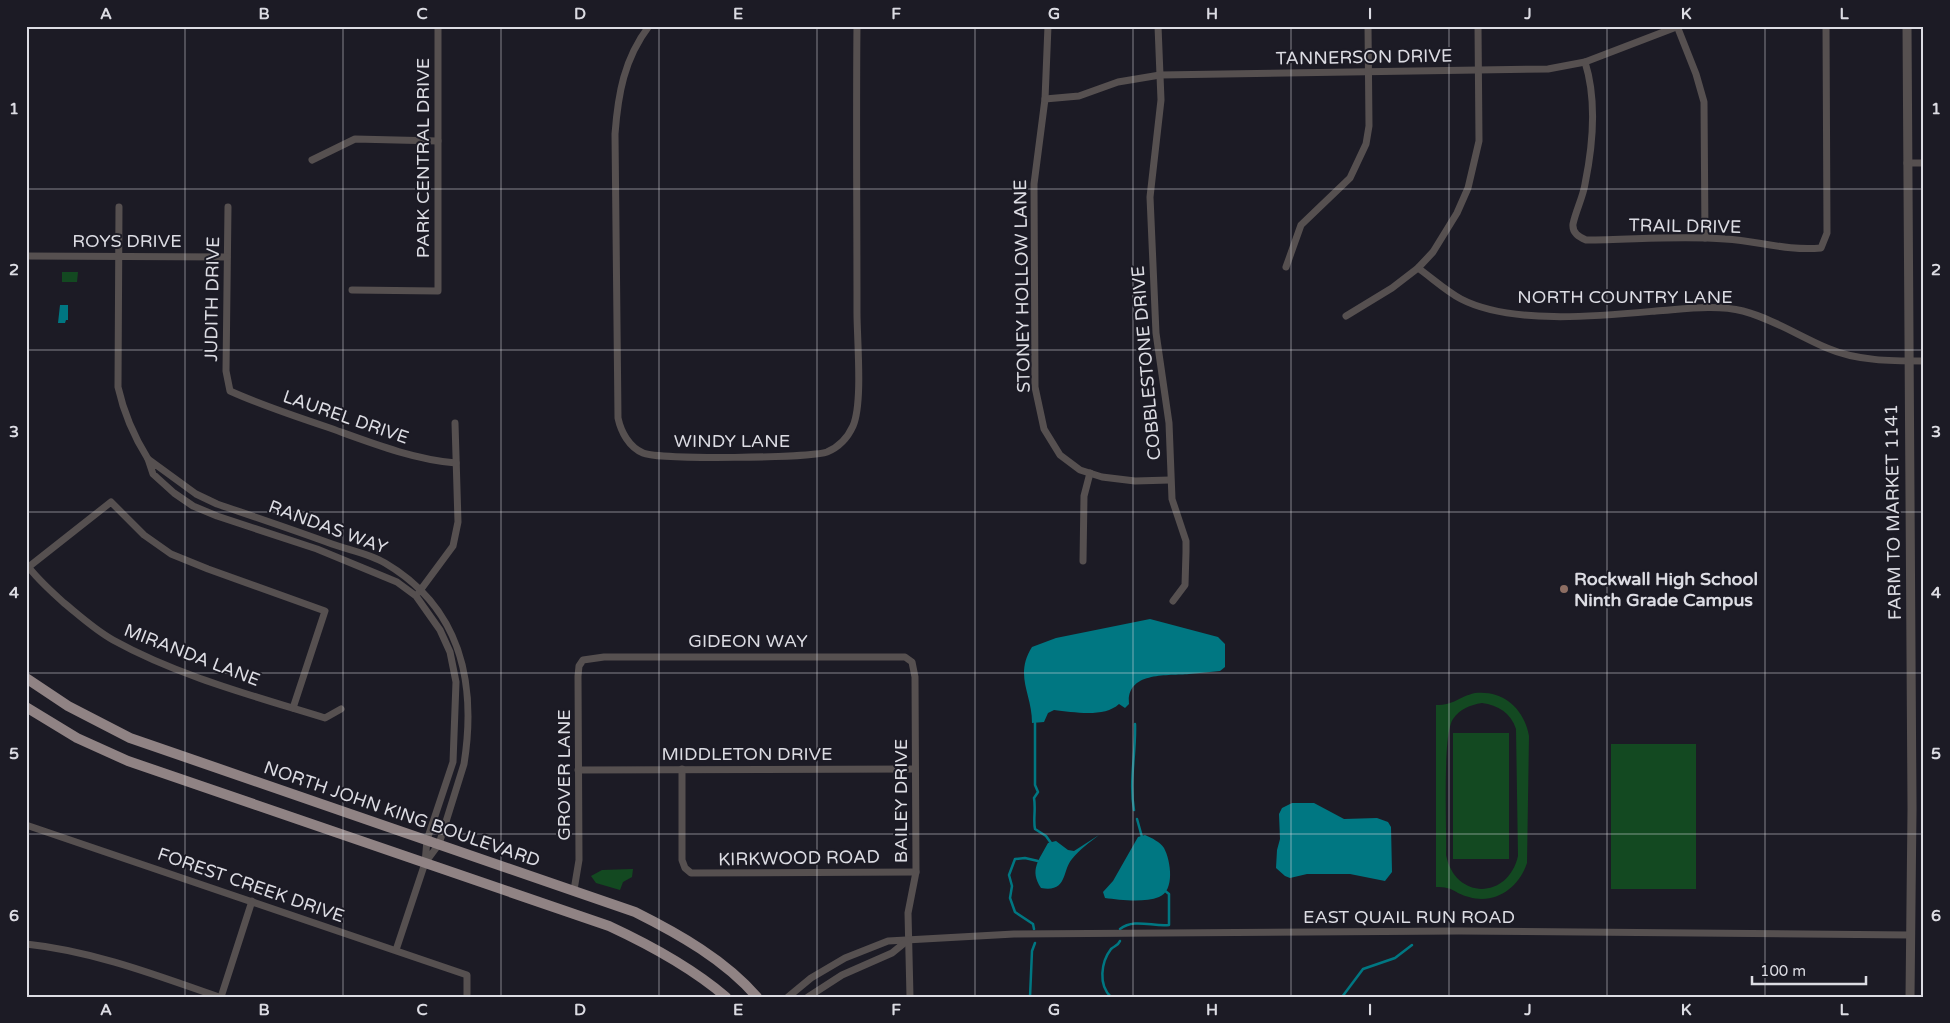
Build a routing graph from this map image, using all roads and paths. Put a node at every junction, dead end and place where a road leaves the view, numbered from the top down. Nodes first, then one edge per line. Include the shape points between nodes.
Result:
1 (438, 26) edge
2 (648, 26) edge
3 (857, 26) edge
4 (1048, 26) edge
5 (1158, 26) edge
6 (1368, 26) edge
7 (1478, 26) edge
8 (1678, 26) edge
9 (1826, 26) edge
10 (1907, 26) edge
11 (1585, 62) junction
12 (1368, 70) junction
13 (1479, 70) junction
14 (1160, 75) junction
15 (1045, 98) junction
16 (438, 141) junction
17 (312, 160) dead end
18 (1907, 163) junction
19 (1924, 163) edge
20 (119, 207) dead end
21 (228, 207) dead end
22 (1705, 238) junction
23 (26, 256) edge
24 (119, 256) junction
25 (227, 257) junction
26 (1286, 267) dead end
27 (1418, 268) junction
28 (352, 290) dead end
29 (1346, 316) dead end
30 (1908, 361) junction
31 (1924, 362) edge
32 (230, 391) joint
33 (455, 423) dead end
34 (148, 459) junction
35 (456, 463) junction
36 (1090, 473) junction
37 (1170, 480) junction
38 (1084, 561) dead end
39 (27, 567) edge
40 (422, 589) junction
41 (416, 596) junction
42 (1173, 601) dead end
43 (583, 660) joint
44 (912, 662) joint
45 (26, 678) edge
46 (26, 707) edge
47 (293, 708) junction
48 (341, 709) dead end
49 (682, 769) junction
50 (915, 769) junction
51 (578, 770) junction
52 (26, 825) edge
53 (427, 840) junction
54 (439, 844) junction
55 (425, 863) junction
56 (916, 872) junction
57 (574, 890) junction
58 (252, 901) junction
59 (1910, 935) junction
60 (908, 940) junction
61 (26, 944) edge
62 (396, 950) junction
63 (220, 997) edge
64 (467, 997) edge
65 (726, 997) edge
66 (757, 997) edge
67 (788, 997) edge
68 (808, 997) edge
69 (910, 997) edge
70 (1910, 997) edge

1 - 16 street, PARK CENTRAL DRIVE
2 - 3 street, WINDY LANE via 624,74 615,134 618,418 623,433 637,450 644,454 679,457 812,456 836,447 854,425 858,368
4 - 15 street, STONEY HOLLOW LANE
5 - 14 street, COBBLESTONE DRIVE
6 - 12 street
7 - 13 street
8 - 11 street, TANNERSON DRIVE
8 - 22 street via 1704,102
9 - 22 street, TRAIL DRIVE via 1827,233 1821,248 1787,249
10 - 18 street, FARM TO MARKET 1141
11 - 13 street, TANNERSON DRIVE via 1548,68
11 - 22 street, TRAIL DRIVE via 1591,84 1592,121 1585,184 1573,225 1574,232 1586,240
12 - 13 street, TANNERSON DRIVE
12 - 14 street, TANNERSON DRIVE
12 - 26 street via 1369,126 1366,144 1350,178 1301,225
13 - 27 street via 1479,141 1468,188 1448,230
14 - 15 street, TANNERSON DRIVE via 1118,82 1079,96
14 - 37 street, COBBLESTONE DRIVE via 1161,100 1150,197 1156,333 1169,422
15 - 36 street, STONEY HOLLOW LANE via 1034,184 1035,387 1044,429 1056,449 1080,470
16 - 17 street via 354,138
16 - 28 street, PARK CENTRAL DRIVE via 438,291
18 - 19 street
18 - 30 street, FARM TO MARKET 1141
20 - 24 street, RANDAS WAY
21 - 25 street, JUDITH DRIVE
23 - 24 street, ROYS DRIVE
24 - 25 street, ROYS DRIVE
24 - 34 street, RANDAS WAY via 118,387 124,414
25 - 32 street, JUDITH DRIVE via 226,371
27 - 29 street
27 - 30 street, NORTH COUNTRY LANE via 1462,299 1498,311 1541,316 1707,308 1742,311 1785,326 1828,348 1868,360
30 - 31 street, NORTH COUNTRY LANE
30 - 59 street, FARM TO MARKET 1141 via 1912,791
32 - 35 street, LAUREL DRIVE via 377,445 428,460
33 - 35 street
34 - 40 street, RANDAS WAY via 196,494 384,562
34 - 41 street, RANDAS WAY via 153,474 193,506 378,572
35 - 40 street via 458,522 453,546
36 - 37 street, STONEY HOLLOW LANE via 1135,481
36 - 38 street via 1084,496
37 - 42 street, COBBLESTONE DRIVE via 1176,515 1186,540 1185,585
39 - 47 street, MIRANDA LANE via 87,622 112,640 199,677
39 - 47 street via 111,502 144,535 171,554 325,611
40 - 41 street
40 - 54 street, RANDAS WAY via 456,640 467,686 464,764
41 - 53 street, RANDAS WAY via 444,638 456,682 453,762
43 - 44 street, GIDEON WAY via 604,657 897,655
43 - 51 street, GROVER LANE via 578,676
44 - 50 street, BAILEY DRIVE via 915,677
45 - 53 main road, NORTH JOHN KING BOULEVARD via 68,706 130,738
46 - 55 main road via 77,738 128,761
47 - 48 street, MIRANDA LANE via 325,718
49 - 50 street, MIDDLETON DRIVE
49 - 51 street, MIDDLETON DRIVE
49 - 56 street, KIRKWOOD ROAD via 682,860 691,873
50 - 56 street, BAILEY DRIVE
51 - 57 street, GROVER LANE via 580,860
52 - 58 street, FOREST CREEK DRIVE
53 - 54 main road, NORTH JOHN KING BOULEVARD
53 - 55 street, RANDAS WAY
54 - 55 street, RANDAS WAY
54 - 57 main road, NORTH JOHN KING BOULEVARD
55 - 62 street, RANDAS WAY
55 - 65 main road via 646,943
56 - 60 street, BAILEY DRIVE via 908,913
57 - 66 main road, NORTH JOHN KING BOULEVARD via 635,912 664,927 713,958
58 - 62 street, FOREST CREEK DRIVE
58 - 63 street
59 - 60 street, EAST QUAIL RUN ROAD via 1409,931 1014,934
59 - 70 street, FARM TO MARKET 1141
60 - 67 street, EAST QUAIL RUN ROAD via 888,941 845,958 811,978
60 - 68 street via 892,953 842,975
60 - 69 street, BAILEY DRIVE
61 - 63 street via 101,958
62 - 64 street, FOREST CREEK DRIVE via 467,975

